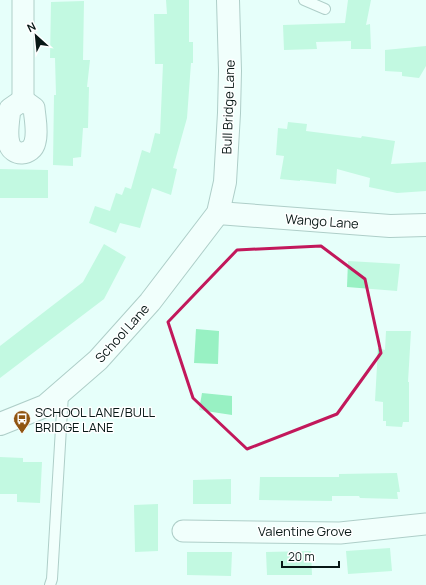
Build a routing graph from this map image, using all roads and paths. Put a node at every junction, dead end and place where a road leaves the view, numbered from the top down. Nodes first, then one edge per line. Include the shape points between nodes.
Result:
1 (23, 0) edge
2 (228, 0) edge
3 (304, 0) edge
4 (326, 9) dead end
5 (23, 100) dead end
6 (218, 213) junction
7 (426, 226) edge
8 (63, 391) junction
9 (0, 424) edge
10 (426, 524) edge
11 (183, 531) dead end
12 (50, 585) edge

1 - 5 street
2 - 6 main road, Bull Bridge Lane via 229,113 225,182
3 - 4 lane
6 - 7 main road, Wango Lane via 390,226
6 - 8 main road, School Lane via 150,302 98,360
8 - 9 main road, School Lane via 45,406
8 - 12 lane
10 - 11 street, Valentine Grove via 340,533

